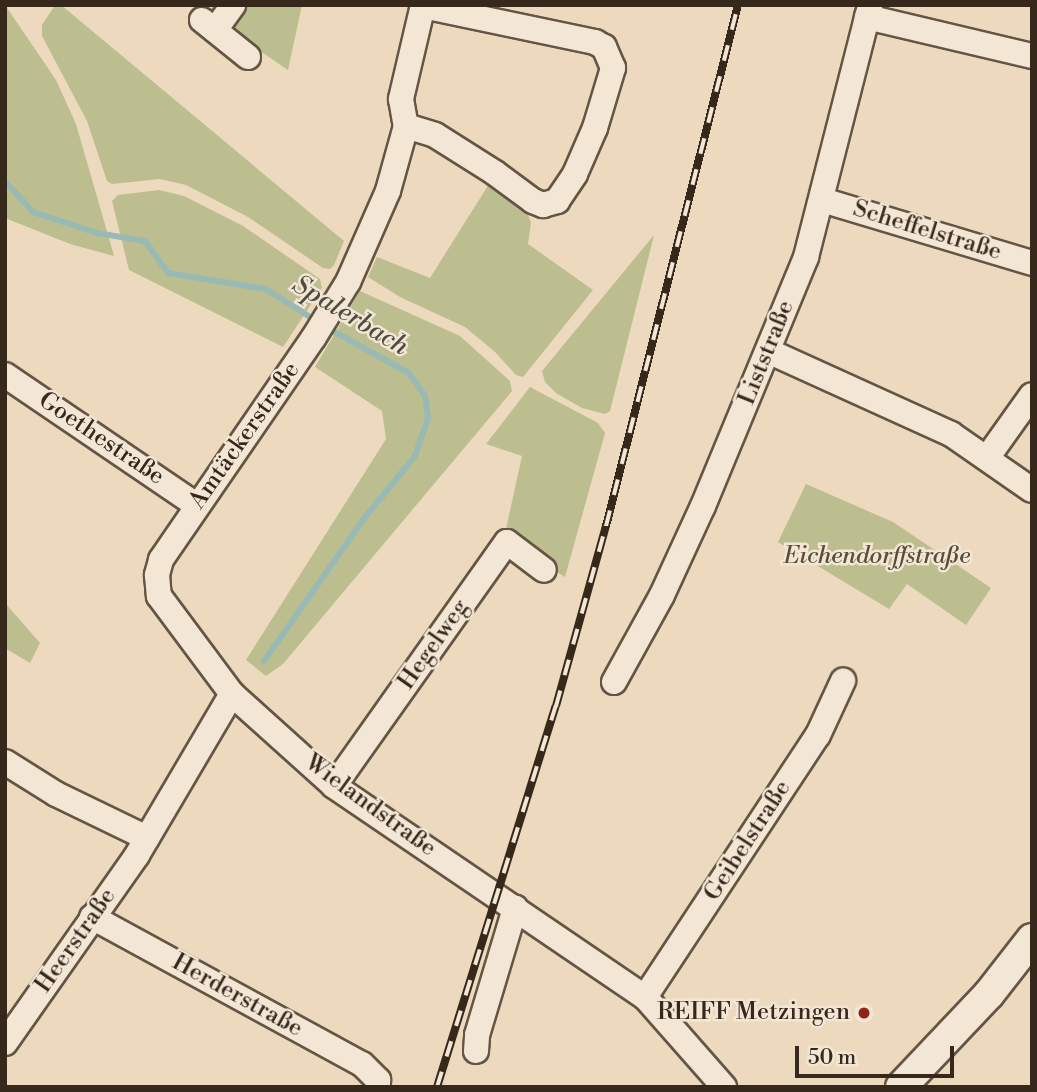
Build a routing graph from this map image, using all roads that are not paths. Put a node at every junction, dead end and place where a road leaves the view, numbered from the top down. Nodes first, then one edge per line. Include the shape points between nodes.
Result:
1 (233, 5) edge
2 (423, 6) edge
3 (868, 11) edge
4 (1032, 56) edge
5 (248, 57) dead end
6 (406, 126) junction
7 (822, 200) junction
8 (1032, 262) edge
9 (768, 351) junction
10 (5, 375) edge
11 (1032, 396) edge
12 (988, 458) junction
13 (1032, 490) edge
14 (196, 505) junction
15 (544, 570) dead end
16 (843, 681) dead end
17 (614, 682) dead end
18 (232, 694) junction
19 (5, 762) edge
20 (334, 786) junction
21 (147, 838) junction
22 (514, 908) junction
23 (92, 917) junction
24 (1028, 952) edge
25 (645, 997) junction
26 (5, 1043) edge
27 (476, 1051) dead end
28 (378, 1083) edge
29 (724, 1087) edge
30 (901, 1087) edge

1 - 5 street via 209,25
2 - 6 street, Amtäckerstraße via 401,99
2 - 6 street via 595,42 604,47 613,68 575,174 557,201 543,205 435,135
3 - 4 street
3 - 7 street, Liststraße
6 - 14 street, Amtäckerstraße via 388,191 348,282
7 - 8 street, Scheffelstraße
7 - 9 street, Liststraße via 806,257
9 - 12 street via 951,434
9 - 17 street, Liststraße via 662,596
10 - 14 street, Goethestraße
11 - 12 street
12 - 13 street
14 - 18 street, Amtäckerstraße via 161,559 159,596
15 - 20 street, Hegelweg via 507,542
16 - 25 street, Geibelstraße via 818,735
18 - 20 street, Wielandstraße
18 - 21 street
19 - 21 street via 56,794
20 - 22 street, Wielandstraße
21 - 23 street, Heerstraße
22 - 25 street, Wielandstraße
22 - 27 street
23 - 26 street, Heerstraße
23 - 28 street, Herderstraße via 362,1065
24 - 30 street
25 - 29 street, Wielandstraße

